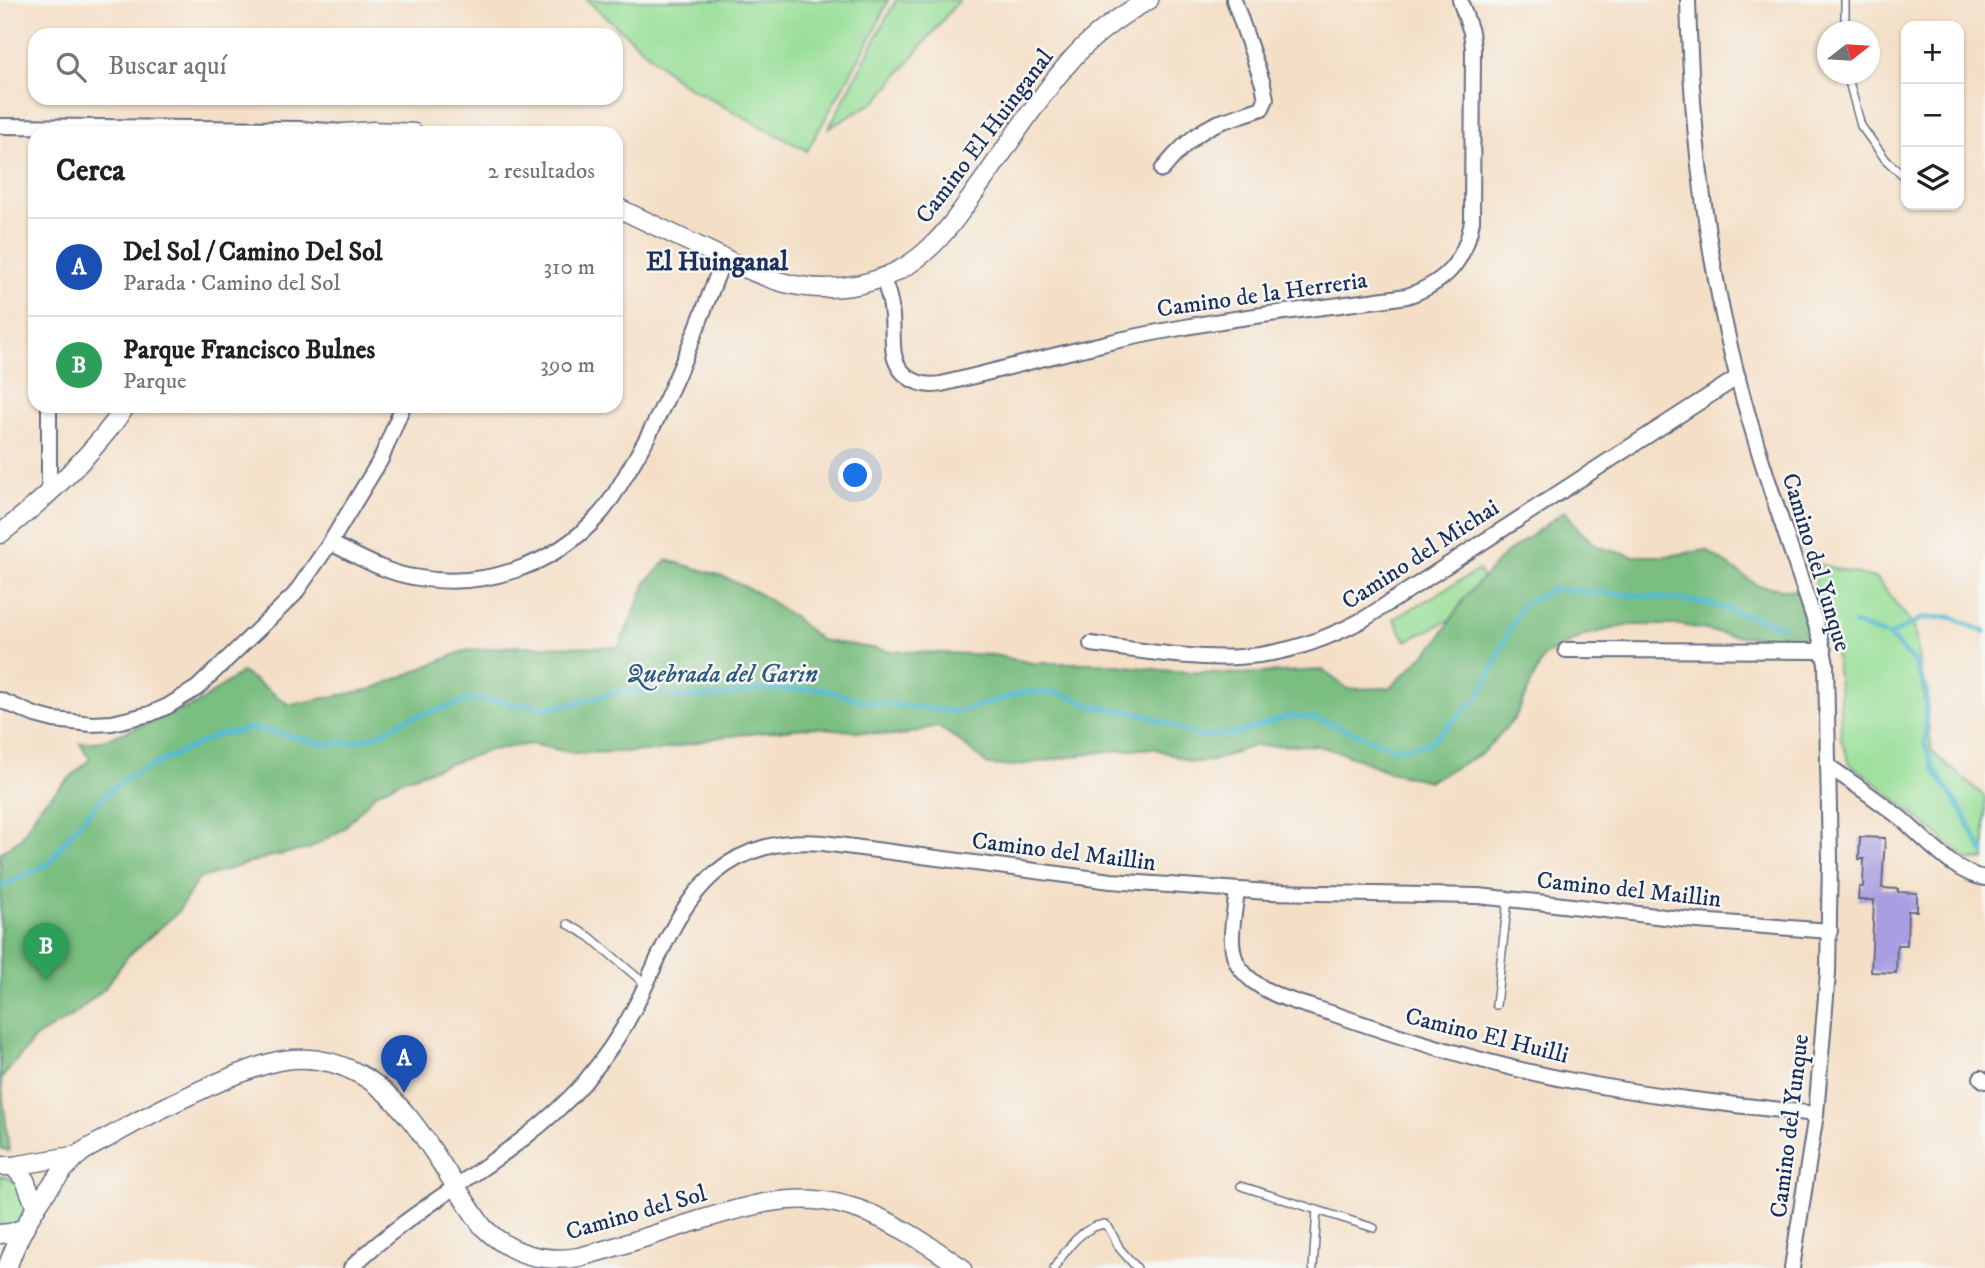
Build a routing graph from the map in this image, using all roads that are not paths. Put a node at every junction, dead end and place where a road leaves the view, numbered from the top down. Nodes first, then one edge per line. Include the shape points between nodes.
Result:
1 (1149, 0) edge
2 (1234, 0) edge
3 (1460, 0) edge
4 (1688, 0) edge
5 (1845, 0) edge
6 (1845, 21) edge
7 (1850, 84) edge
8 (0, 126) edge
9 (28, 128) edge
10 (1162, 170) dead end
11 (1901, 174) edge
12 (623, 210) edge
13 (724, 258) junction
14 (882, 278) junction
15 (1738, 377) junction
16 (49, 413) edge
17 (121, 413) edge
18 (400, 413) edge
19 (49, 495) junction
20 (0, 534) edge
21 (330, 542) junction
22 (1091, 644) dead end
23 (1566, 650) dead end
24 (1824, 651) junction
25 (0, 701) edge
26 (1828, 766) junction
27 (1985, 878) edge
28 (1237, 890) junction
29 (1508, 899) junction
30 (568, 924) dead end
31 (1830, 931) junction
32 (646, 984) junction
33 (1496, 1005) dead end
34 (1816, 1115) junction
35 (79, 1155) junction
36 (6, 1166) edge
37 (1241, 1186) dead end
38 (456, 1187) junction
39 (36, 1208) junction
40 (1317, 1210) junction
41 (24, 1228) junction
42 (1374, 1228) dead end
43 (0, 1234) edge
44 (7, 1268) edge
45 (351, 1268) edge
46 (962, 1268) edge
47 (1054, 1268) edge
48 (1137, 1268) edge
49 (1313, 1268) edge
50 (1793, 1268) edge

1 - 14 street, Camino El Huinganal via 1114,21 1080,50 946,230 911,263
2 - 10 street via 1266,99 1262,108 1200,132
3 - 14 street, Camino de la Herreria via 1473,48 1472,221 1467,245 1454,267 1421,292 1157,332 928,386 908,377 897,364 891,305
4 - 15 street, Camino del Yunque via 1703,190
5 - 6 lane
7 - 11 lane via 1861,126
8 - 9 street
12 - 13 street, Camino El Huinganal
13 - 14 street, Camino El Huinganal via 799,286 832,288
13 - 21 street via 684,362 644,444 611,500 570,541 515,571 453,581 390,572
15 - 22 street, Camino del Michai via 1364,619 1323,639 1278,653 1231,658
15 - 24 street, Camino del Yunque
16 - 19 street
17 - 19 street
18 - 21 street via 381,459
19 - 20 street
21 - 25 street via 294,595 210,676 168,706 131,719 92,724 54,720
23 - 24 street
24 - 26 street, Camino del Yunque
26 - 27 street via 1899,817 1957,867
26 - 31 street, Camino del Yunque
28 - 29 street, Camino del Maillin
28 - 32 street, Camino del Maillin via 1111,881 823,843 779,843 741,856 704,883 681,914
28 - 34 street, Camino El Huilli via 1232,946 1237,962 1255,982 1283,997 1486,1062 1629,1091
29 - 31 street, Camino del Maillin
29 - 33 lane
30 - 32 lane
31 - 34 street, Camino del Yunque
32 - 38 street, Camino del Maillin via 612,1045 569,1099 516,1146
34 - 50 street, Camino del Yunque
35 - 36 street, Camino del Sol
35 - 38 street, Camino del Sol via 223,1080 283,1060 313,1059 352,1070 385,1092 407,1114
35 - 39 street, Camino del Sol
36 - 39 street via 25,1180
37 - 40 lane
38 - 45 street, Camino del Maillin via 397,1227
38 - 46 street, Camino del Sol via 491,1235 519,1253 543,1259 598,1252 761,1202 813,1199 874,1216
39 - 41 street, Camino del Sol
40 - 42 lane
40 - 49 lane
41 - 43 street
41 - 44 street, Camino del Sol
47 - 48 lane via 1070,1244 1104,1224

